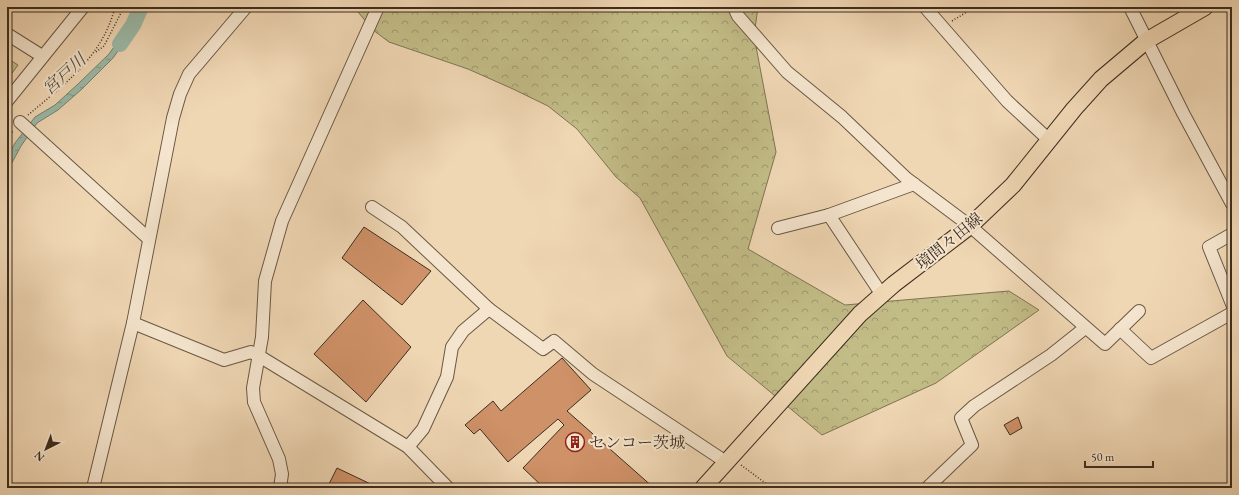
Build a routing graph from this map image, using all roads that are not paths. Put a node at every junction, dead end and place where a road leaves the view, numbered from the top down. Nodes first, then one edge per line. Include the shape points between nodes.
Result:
1 (83, 7) edge
2 (246, 7) edge
3 (378, 7) edge
4 (734, 7) edge
5 (925, 7) edge
6 (1130, 7) edge
7 (1205, 7) edge
8 (7, 34) edge
9 (1146, 41) junction
10 (42, 56) junction
11 (7, 101) edge
12 (20, 122) road end
13 (1049, 140) junction
14 (914, 184) junction
15 (1232, 204) edge
16 (372, 207) dead end
17 (829, 216) junction
18 (970, 226) junction
19 (778, 228) dead end
20 (1232, 234) edge
21 (149, 239) junction
22 (882, 295) junction
23 (1232, 304) edge
24 (489, 309) junction
25 (1138, 311) dead end
26 (1232, 314) edge
27 (133, 323) junction
28 (1085, 328) junction
29 (1120, 329) junction
30 (259, 356) junction
31 (408, 448) junction
32 (728, 460) junction
33 (93, 488) edge
34 (280, 488) edge
35 (448, 488) edge
36 (703, 488) edge
37 (927, 488) edge

1 - 10 street
2 - 21 street via 189,74 180,94
3 - 30 street via 282,221 265,281
4 - 14 street via 738,16 787,72 842,117
5 - 13 street via 1007,101
6 - 9 street
7 - 9 main road, 境間々田線
8 - 10 street
9 - 13 main road, 境間々田線 via 1101,80
9 - 15 street
10 - 11 street
12 - 21 street
13 - 18 main road, 境間々田線 via 1013,185
14 - 17 street
14 - 18 street
16 - 24 street via 402,227
17 - 19 street
17 - 22 street
18 - 22 main road, 境間々田線
18 - 28 street
20 - 23 street via 1209,248
21 - 27 street
22 - 32 main road, 境間々田線 via 860,314
24 - 31 street via 463,331 452,347 447,377 423,429
24 - 32 street via 543,349 554,341 593,374
25 - 29 street
26 - 29 street via 1151,358
27 - 30 street via 224,360 251,352
27 - 33 street
28 - 29 street via 1105,344
28 - 37 street via 1051,355 960,418 972,445
30 - 31 street
30 - 34 street via 253,388 254,402 279,458 282,474
31 - 35 street
32 - 36 main road, 境間々田線

